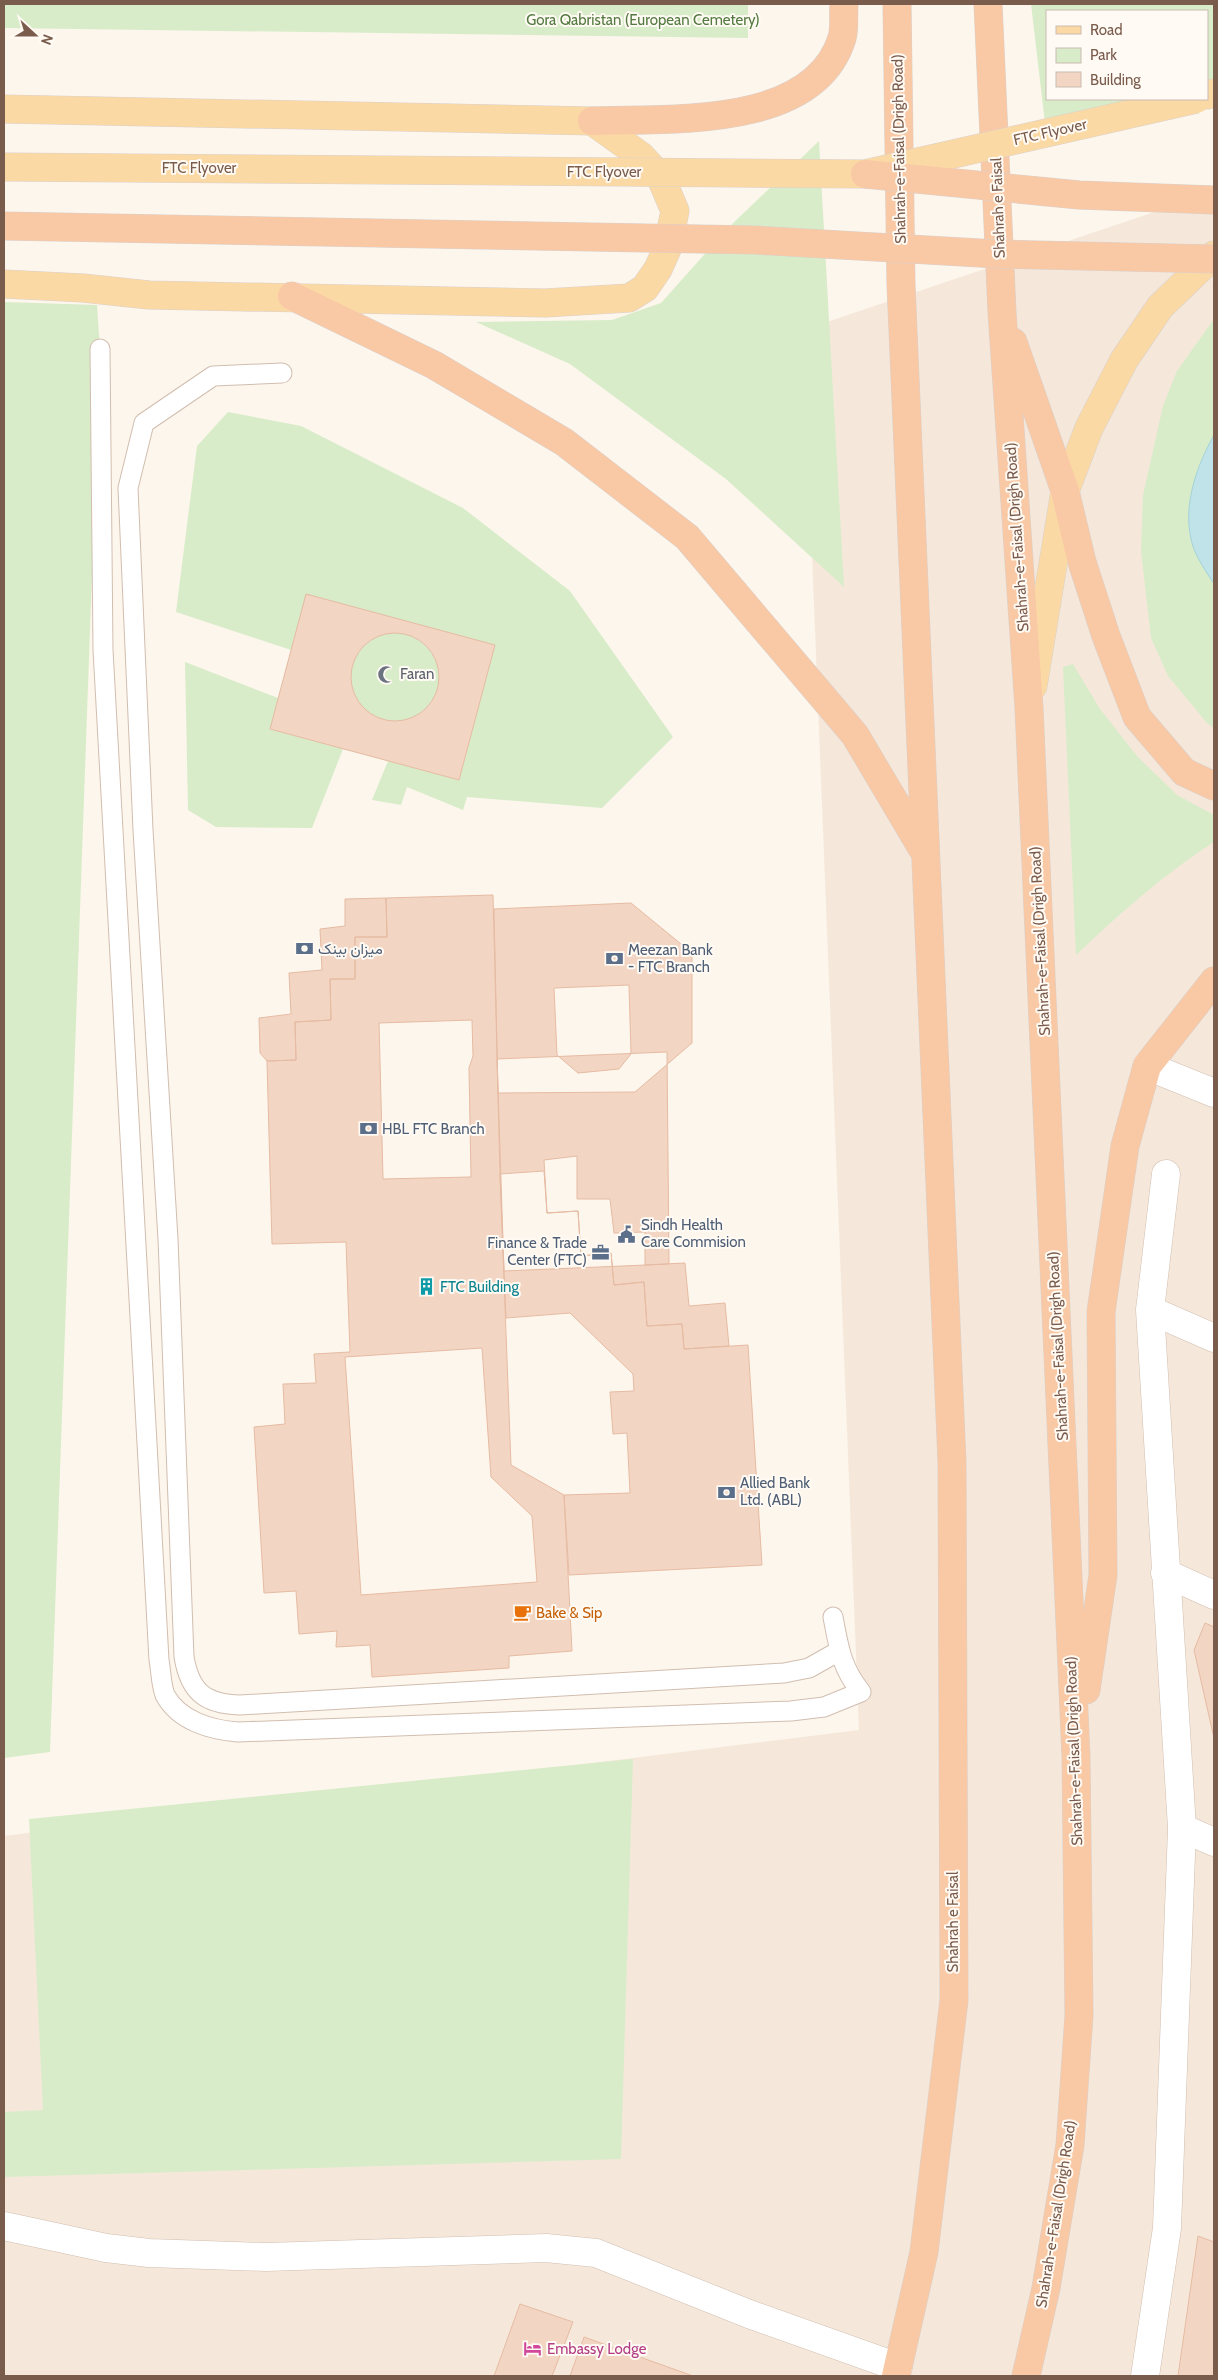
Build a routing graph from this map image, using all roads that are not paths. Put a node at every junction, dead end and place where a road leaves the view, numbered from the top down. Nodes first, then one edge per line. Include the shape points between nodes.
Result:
1 (844, 4) edge
2 (897, 4) edge
3 (988, 4) edge
4 (1192, 100) edge
5 (4, 109) edge
6 (592, 121) junction
7 (4, 166) edge
8 (866, 174) junction
9 (1214, 200) edge
10 (4, 226) edge
11 (1214, 255) edge
12 (1214, 259) edge
13 (4, 284) edge
14 (292, 296) junction
15 (1002, 312) junction
16 (100, 349) dead end
17 (282, 373) dead end
18 (1065, 491) junction
19 (1029, 708) junction
20 (1214, 786) edge
21 (924, 851) junction
22 (1214, 981) edge
23 (1147, 1066) junction
24 (1214, 1093) edge
25 (1166, 1174) dead end
26 (1150, 1310) junction
27 (1214, 1338) edge
28 (952, 1462) joint
29 (1165, 1573) junction
30 (1214, 1595) edge
31 (833, 1617) dead end
32 (840, 1651) junction
33 (187, 1676) junction
34 (162, 1677) junction
35 (225, 1705) junction
36 (221, 1730) junction
37 (1076, 1757) junction
38 (1182, 1828) junction
39 (1214, 1842) edge
40 (4, 2226) edge
41 (897, 2371) edge
42 (1026, 2376) edge
43 (1145, 2376) edge

1 - 6 highway via 842,37 828,66 808,85 775,103 719,116
2 - 21 highway, Shahrah-e-Faisal (Drigh Road) via 901,285
3 - 15 highway, Shahrah e Faisal
4 - 8 main road, FTC Flyover, bridge
5 - 6 main road
6 - 14 main road via 641,156 661,178 675,211 667,249 658,269 645,288 629,298 545,303
7 - 8 main road, FTC Flyover, bridge
8 - 9 highway, bridge via 1080,195
10 - 12 highway, bridge via 755,240 998,254
11 - 18 main road via 1160,307 1124,360 1089,428
13 - 14 main road via 149,295
14 - 21 highway via 434,365 564,442 687,537 855,735
15 - 18 highway
15 - 19 highway, Shahrah-e-Faisal (Drigh Road)
16 - 34 lane via 103,650
17 - 33 lane via 214,376 144,423 128,488
18 - 19 main road
18 - 20 highway via 1082,562 1137,717 1184,772
19 - 37 highway, Shahrah-e-Faisal (Drigh Road)
21 - 28 highway, Shahrah-e-Faisal (Drigh Road)
22 - 23 highway
23 - 24 street
23 - 37 highway via 1125,1146 1101,1312 1102,1575
25 - 26 street
26 - 27 street
26 - 29 street
28 - 41 highway, Shahrah e Faisal via 954,2000 924,2252
29 - 30 street
29 - 38 street
31 - 32 lane
32 - 35 lane via 808,1668 784,1672
32 - 36 lane via 848,1676 860,1692 824,1707 792,1711 238,1732
33 - 34 lane
33 - 35 lane via 194,1688 207,1699
34 - 36 lane via 165,1694 179,1712 199,1724
35 - 36 lane
37 - 42 highway, Shahrah-e-Faisal (Drigh Road) via 1079,2015 1070,2145 1046,2288
38 - 39 street
38 - 43 street via 1167,2228
40 - 41 street via 106,2248 149,2253 266,2257 546,2248 596,2253

